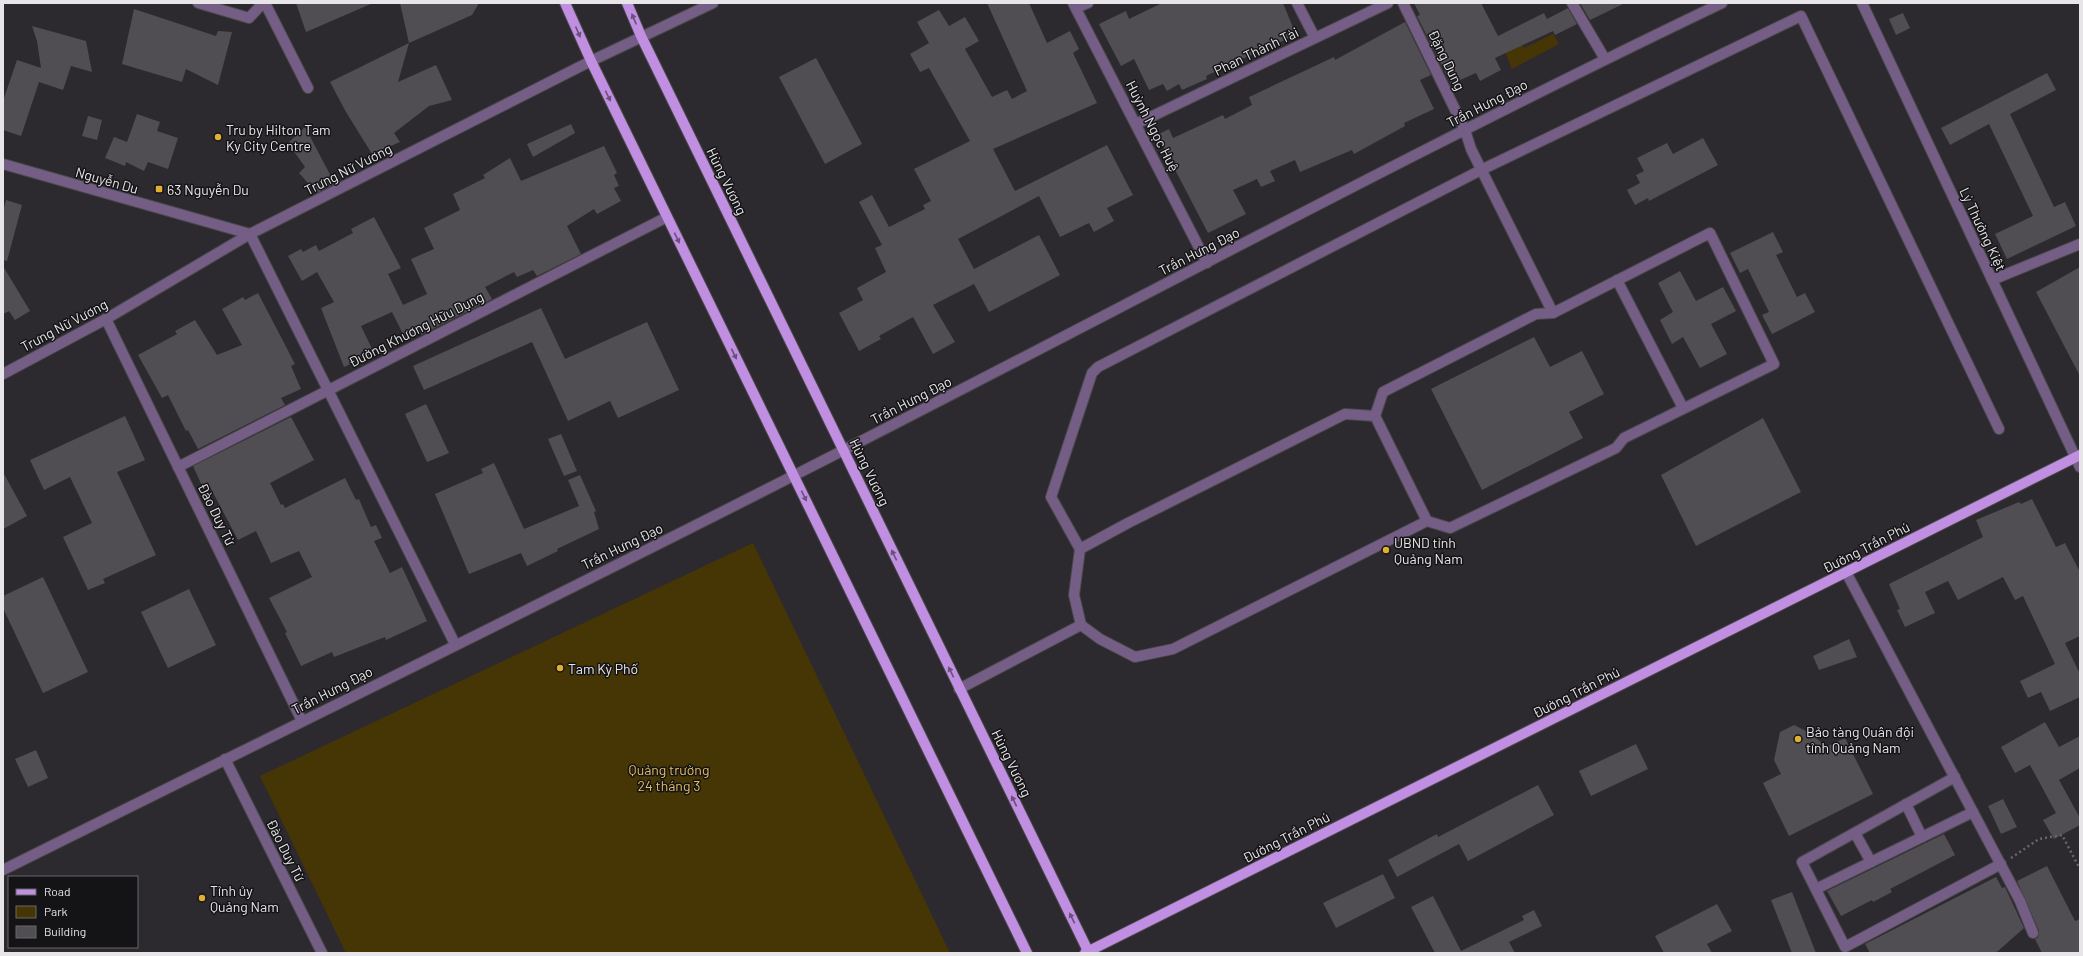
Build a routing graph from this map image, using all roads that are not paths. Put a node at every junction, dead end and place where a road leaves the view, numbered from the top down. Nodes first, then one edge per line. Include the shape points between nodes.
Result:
1 (198, 3) edge
2 (264, 3) edge
3 (565, 3) edge
4 (627, 3) edge
5 (712, 3) edge
6 (1088, 3) edge
7 (1297, 3) edge
8 (1388, 3) edge
9 (1403, 3) edge
10 (1572, 3) edge
11 (1862, 3) edge
12 (1716, 4) edge
13 (1075, 6) edge
14 (641, 36) junction
15 (1315, 38) junction
16 (1605, 59) junction
17 (591, 61) junction
18 (308, 88) dead end
19 (1136, 124) junction
20 (1465, 130) junction
21 (3, 164) edge
22 (1481, 170) junction
23 (667, 217) junction
24 (250, 234) junction
25 (2080, 244) edge
26 (1207, 263) junction
27 (1617, 280) junction
28 (1992, 280) junction
29 (1553, 313) junction
30 (106, 319) junction
31 (3, 374) edge
32 (328, 390) junction
33 (1683, 408) junction
34 (1375, 416) junction
35 (1999, 429) dead end
36 (844, 450) junction
37 (2079, 460) edge
38 (178, 467) junction
39 (794, 476) junction
40 (1427, 522) junction
41 (1080, 549) junction
42 (1846, 572) junction
43 (1081, 625) junction
44 (455, 644) junction
45 (959, 689) junction
46 (302, 721) junction
47 (225, 759) junction
48 (1955, 777) junction
49 (1906, 804) junction
50 (1973, 812) junction
51 (1855, 833) junction
52 (1922, 837) junction
53 (1871, 862) junction
54 (2001, 864) junction
55 (3, 870) edge
56 (1816, 889) junction
57 (2034, 933) dead end
58 (1087, 952) edge
59 (322, 953) edge
60 (1027, 953) edge

1 - 2 street via 249,18
2 - 18 street
3 -> 17 main road
14 -> 4 main road, Hùng Vương
5 - 14 street, Trưng Nữ Vương
6 - 13 street
7 - 15 street
8 - 15 street, Phan Thành Tài
9 - 20 street, Đặng Dung
10 - 16 street
11 - 28 street, Lý Thường Kiệt
12 - 16 street, Trần Hưng Đạo
13 - 19 street, Huỳnh Ngọc Huệ
14 - 17 street, Trưng Nữ Vương
14 - 36 main road, Hùng Vương
15 - 19 street, Phan Thành Tài
16 - 20 street, Trần Hưng Đạo
17 -> 23 main road
17 - 24 street, Trưng Nữ Vương
19 - 26 street, Huỳnh Ngọc Huệ
20 - 22 street, Đặng Dung via 1470,149
20 - 26 street, Trần Hưng Đạo
21 - 24 street, Nguyễn Du
22 - 29 street, Đặng Dung
22 - 35 street via 1801,16
22 - 41 street via 1098,367 1092,373 1051,497
23 - 32 street, Đường Khương Hữu Dụng
23 -> 39 main road
24 - 30 street, Trưng Nữ Vương
24 - 32 street
25 - 28 street
26 - 36 street, Trần Hưng Đạo
27 - 29 street
27 - 33 street
27 - 33 street via 1710,233 1774,364
28 - 37 street, Lý Thường Kiệt
29 - 34 street via 1536,314 1383,392
30 - 31 street, Trưng Nữ Vương
30 - 38 street, Đào Duy Từ
32 - 38 street, Đường Khương Hữu Dụng
32 - 44 street
33 - 40 street via 1624,438 1616,448 1450,528
34 - 40 street
34 - 41 street via 1345,414
36 - 39 street, Trần Hưng Đạo
45 -> 36 main road, Hùng Vương
37 - 42 main road, Đường Trần Phú
38 - 46 street, Đào Duy Từ
39 - 44 street, Trần Hưng Đạo
39 -> 60 main road
40 - 43 street via 1173,649 1135,657 1100,639
41 - 43 street via 1074,595
42 - 48 street
42 - 58 main road, Đường Trần Phú
43 - 45 street
44 - 46 street, Trần Hưng Đạo
58 -> 45 main road, Hùng Vương
46 - 47 street, Trần Hưng Đạo
47 - 55 street, Trần Hưng Đạo
47 - 59 street, Đào Duy Từ
48 - 49 street
48 - 50 street
49 - 51 street
49 - 52 street
50 - 52 street
50 - 54 street
51 - 53 street
51 - 56 street via 1802,862
52 - 53 street
53 - 56 street
54 - 56 street via 1845,947
54 - 57 street

